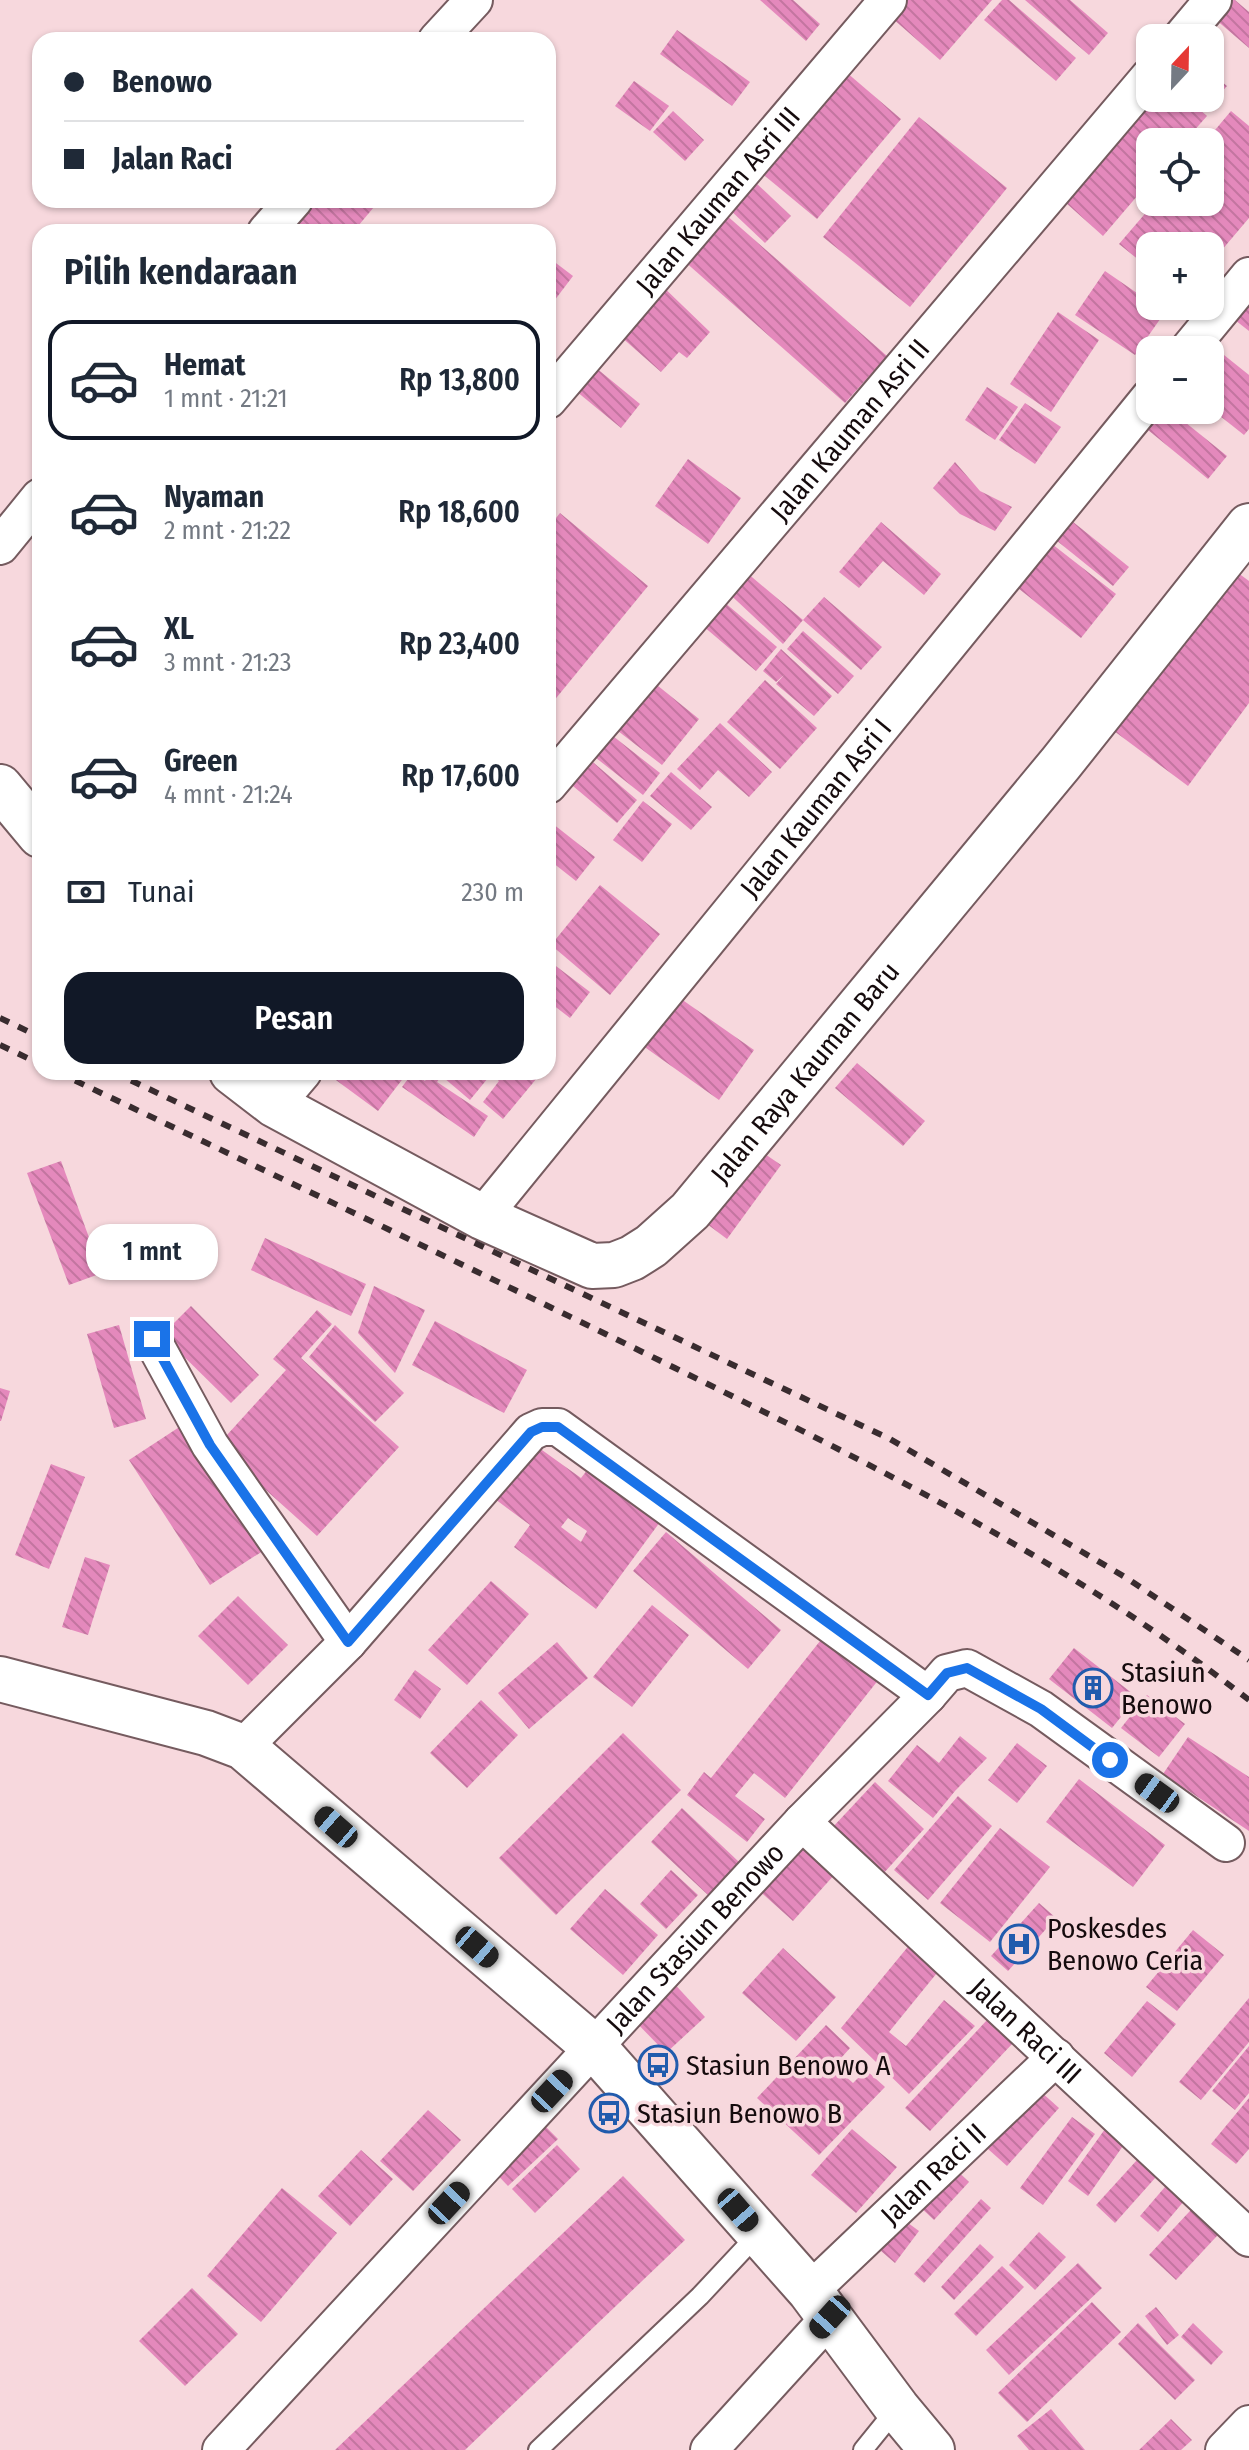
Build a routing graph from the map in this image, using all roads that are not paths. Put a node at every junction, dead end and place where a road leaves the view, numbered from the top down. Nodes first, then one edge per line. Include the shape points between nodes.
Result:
1 (474, 0) edge
2 (888, 0) edge
3 (1213, 0) edge
4 (1193, 24) edge
5 (444, 32) edge
6 (1136, 92) edge
7 (287, 208) edge
8 (273, 224) edge
9 (1249, 276) edge
10 (1200, 336) edge
11 (556, 391) edge
12 (1136, 414) edge
13 (32, 507) edge
14 (1249, 526) edge
15 (0, 546) edge
16 (556, 776) edge
17 (0, 787) edge
18 (32, 825) edge
19 (242, 1080) edge
20 (296, 1080) edge
21 (275, 1105) junction
22 (482, 1217) junction
23 (152, 1339) dead end
24 (348, 1642) junction
25 (0, 1679) edge
26 (928, 1695) junction
27 (243, 1747) junction
28 (802, 1822) junction
29 (1226, 1843) dead end
30 (594, 2047) junction
31 (1056, 2057) junction
32 (759, 2233) junction
33 (1249, 2238) edge
34 (820, 2304) junction
35 (897, 2408) junction
36 (221, 2450) edge
37 (538, 2450) edge
38 (709, 2450) edge
39 (863, 2450) edge
40 (932, 2450) edge

1 - 5 street
2 - 11 street, Jalan Kauman Asri III
3 - 4 street
6 - 16 street, Jalan Kauman Asri II
7 - 8 street
9 - 10 street
12 - 22 street, Jalan Kauman Asri I
13 - 15 street
14 - 22 street, Jalan Raya Kauman Baru via 785,1098 661,1238 632,1258 592,1266
17 - 18 street
19 - 21 street, Jalan Raya Kauman Baru
20 - 21 street
21 - 22 street, Jalan Raya Kauman Baru
23 - 24 street via 210,1445
24 - 26 street via 531,1432 558,1427
24 - 27 street
25 - 27 street
26 - 28 street, Jalan Stasiun Benowo
26 - 29 street, Jalan Stasiun Benowo via 947,1673 967,1668 1041,1709
27 - 30 street
28 - 30 street, Jalan Stasiun Benowo
28 - 31 street, Jalan Raci III
30 - 32 street
30 - 36 street, Jalan Stasiun Benowo
31 - 33 street, Jalan Raci III
31 - 34 street, Jalan Raci II
32 - 34 street
32 - 37 lane
34 - 35 street
34 - 38 street, Jalan Raci II
35 - 39 lane
35 - 40 street

